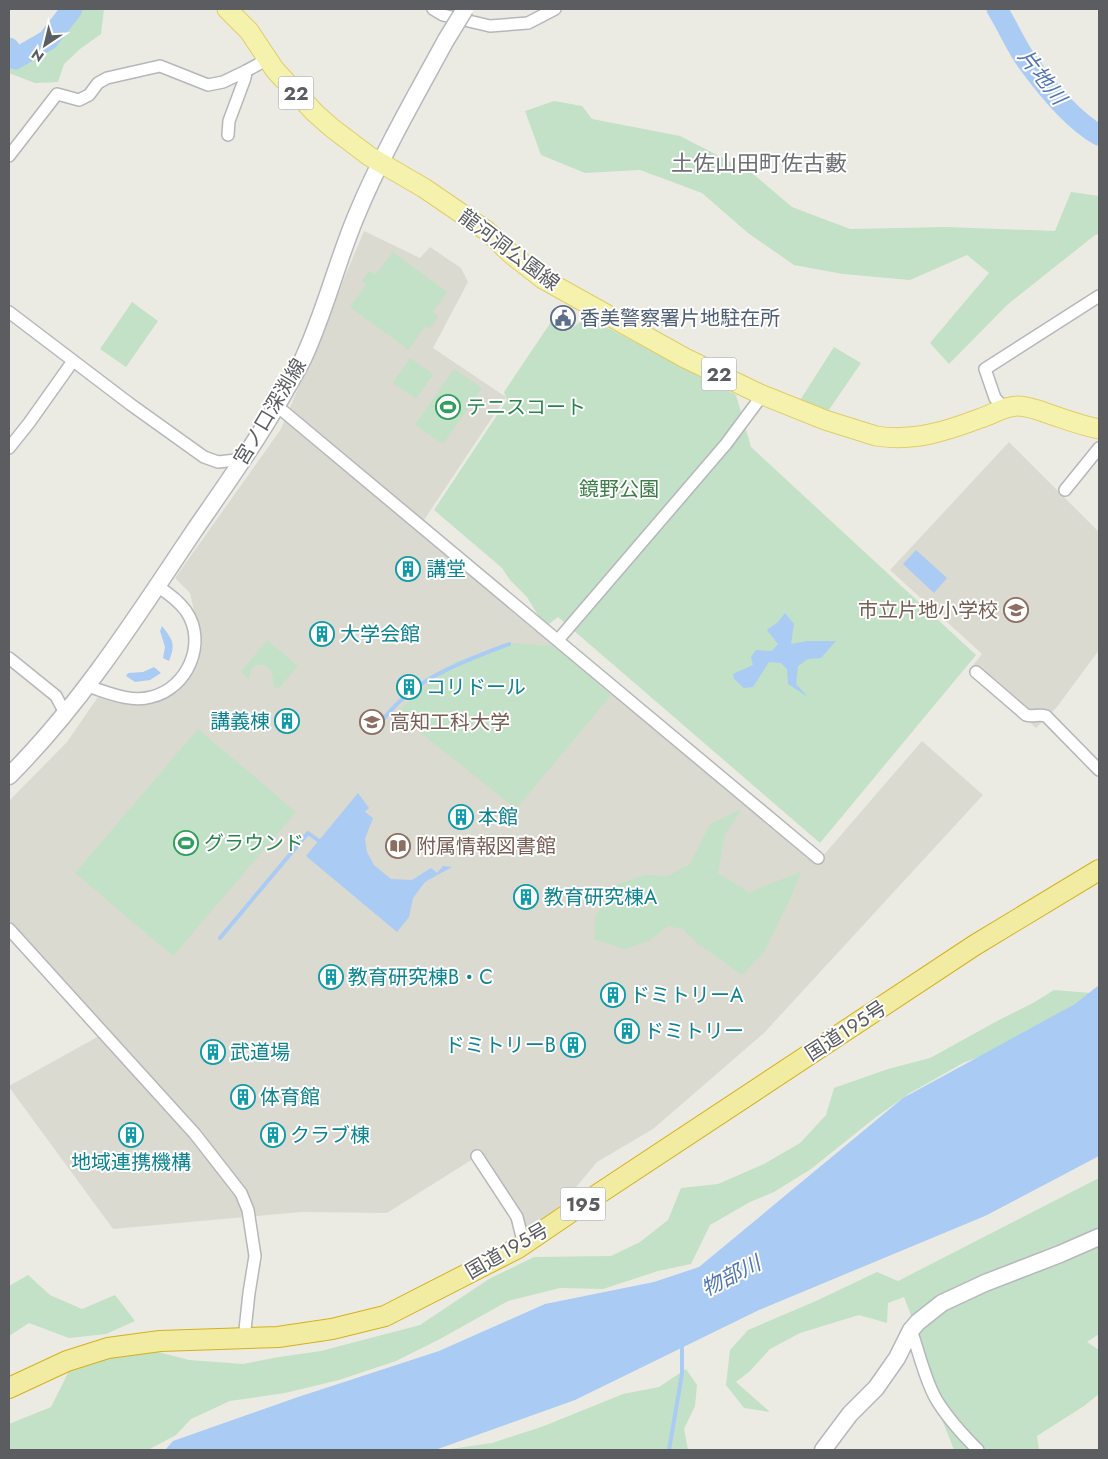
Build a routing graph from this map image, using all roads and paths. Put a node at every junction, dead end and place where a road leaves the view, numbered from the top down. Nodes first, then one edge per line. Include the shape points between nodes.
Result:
1 (227, 9) edge
2 (433, 9) edge
3 (465, 9) edge
4 (555, 9) edge
5 (268, 59) junction
6 (246, 71) junction
7 (228, 135) dead end
8 (9, 156) edge
9 (381, 162) junction
10 (1099, 296) edge
11 (9, 312) edge
12 (73, 361) junction
13 (760, 394) junction
14 (276, 406) junction
15 (1004, 408) junction
16 (1099, 429) edge
17 (9, 448) edge
18 (1099, 448) edge
19 (244, 456) junction
20 (1065, 490) dead end
21 (157, 586) junction
22 (558, 640) junction
23 (9, 658) edge
24 (976, 672) dead end
25 (87, 686) junction
26 (65, 712) junction
27 (1099, 770) edge
28 (9, 776) edge
29 (818, 858) dead end
30 (1099, 870) edge
31 (9, 929) edge
32 (476, 1156) dead end
33 (1099, 1237) edge
34 (524, 1245) junction
35 (911, 1330) junction
36 (244, 1338) junction
37 (9, 1388) edge
38 (823, 1450) edge
39 (978, 1450) edge

1 - 5 main road, 龍河洞公園線 / 22 via 249,31
2 - 4 street via 443,15 490,26 528,23
3 - 9 main road, 宮ノ口深渕線, bridge
5 - 6 street
5 - 9 main road, 龍河洞公園線 / 22 via 315,113
6 - 7 street via 229,121
6 - 8 street via 208,85 160,66 107,78 79,100 57,94
9 - 13 main road, 龍河洞公園線 / 22 via 487,231 543,279 685,358
9 - 14 main road, 宮ノ口深渕線 via 356,215 319,322 302,361
10 - 15 street via 985,369 995,398
11 - 12 street
12 - 17 street
12 - 19 street via 204,457 218,462
13 - 15 main road, 龍河洞公園線 / 22 via 825,420 896,439 951,429
13 - 22 street via 726,444
14 - 19 main road, 宮ノ口深渕線
14 - 22 street
15 - 16 main road, 龍河洞公園線 / 22 via 1036,409
18 - 20 street
19 - 21 main road, 宮ノ口深渕線
21 - 25 main road, 宮ノ口深渕線
21 - 25 street via 174,597 187,612 194,628 195,648 188,670 170,690 152,698 135,699
22 - 29 street
23 - 26 street via 56,696
24 - 27 street via 1026,715 1046,716
25 - 26 main road, 宮ノ口深渕線
26 - 28 main road, 宮ノ口深渕線
30 - 34 highway, 国道195号 / 195 via 975,945
31 - 36 street via 195,1134 241,1194 248,1210 255,1256
32 - 34 street via 517,1217
33 - 35 main road via 942,1303
34 - 36 highway, 国道195号 / 195 via 385,1316 332,1329
35 - 38 main road via 876,1388 850,1414
35 - 39 street via 937,1400
36 - 37 highway, 国道195号 / 195 via 160,1341 108,1348 66,1361

